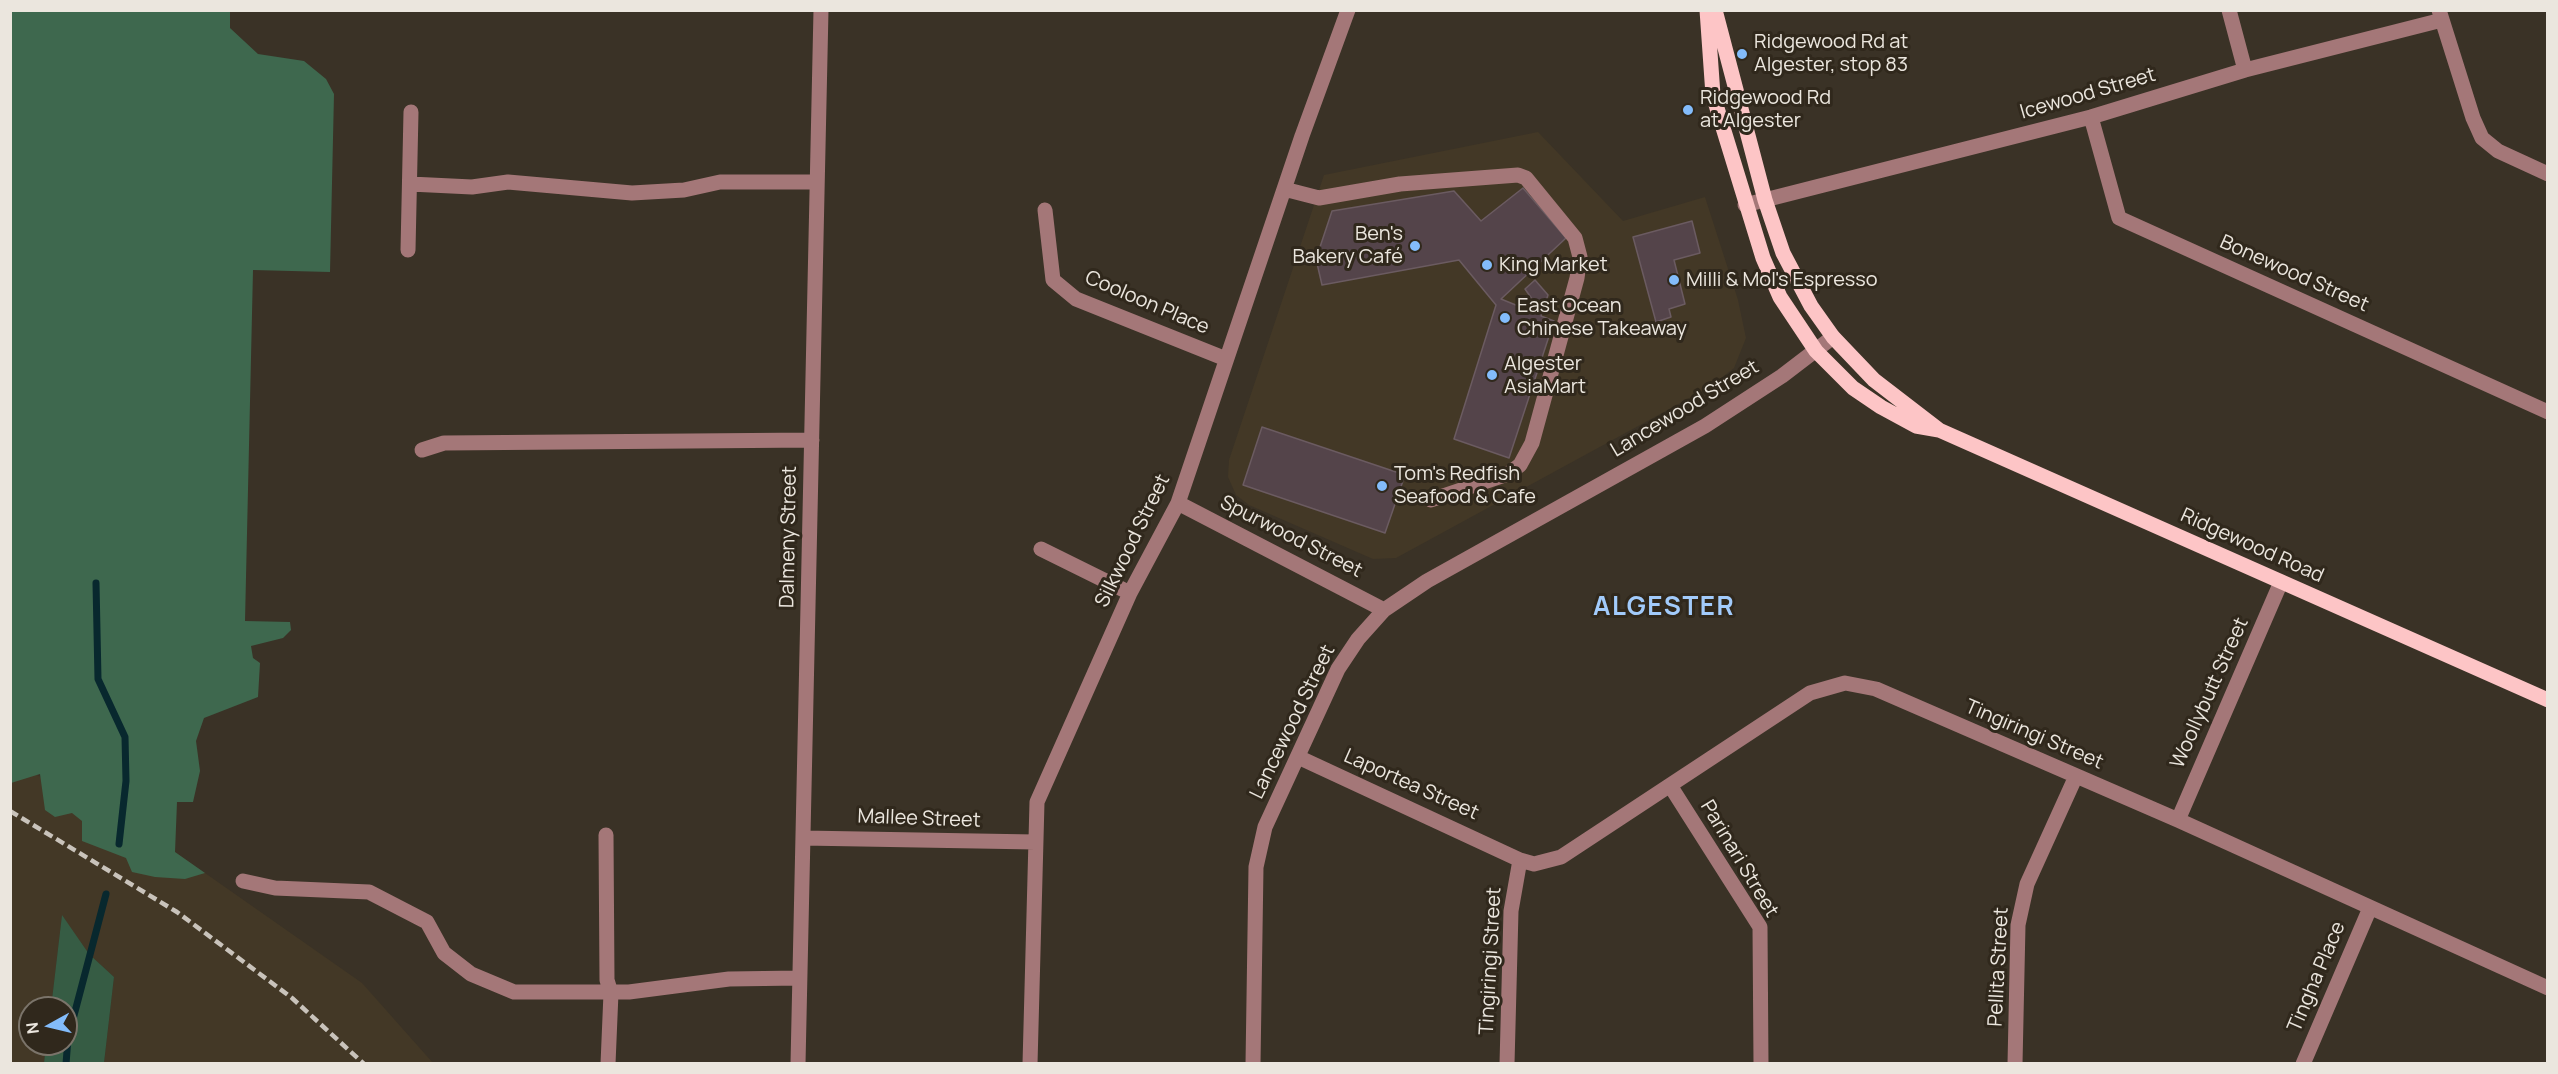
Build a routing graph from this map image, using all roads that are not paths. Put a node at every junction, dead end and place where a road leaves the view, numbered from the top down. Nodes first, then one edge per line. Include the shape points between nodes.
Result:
1 (820, 10) edge
2 (1348, 10) edge
3 (1707, 10) edge
4 (1715, 10) edge
5 (2229, 10) edge
6 (2440, 15) edge
7 (2245, 70) junction
8 (411, 112) dead end
9 (2091, 117) junction
10 (2547, 174) edge
11 (817, 182) junction
12 (410, 184) junction
13 (1284, 189) junction
14 (1766, 200) junction
15 (1745, 205) junction
16 (1045, 210) dead end
17 (408, 250) dead end
18 (1833, 337) junction
19 (1816, 351) junction
20 (1226, 359) junction
21 (2547, 412) edge
22 (1939, 430) junction
23 (812, 440) junction
24 (422, 450) dead end
25 (1431, 500) dead end
26 (1178, 503) junction
27 (1041, 549) dead end
28 (2281, 582) junction
29 (1130, 593) junction
30 (1384, 610) junction
31 (2547, 700) edge
32 (1298, 757) junction
33 (2076, 776) junction
34 (1671, 787) junction
35 (2178, 820) junction
36 (606, 835) dead end
37 (803, 838) junction
38 (1035, 842) junction
39 (1520, 860) junction
40 (243, 881) dead end
41 (2370, 908) junction
42 (800, 978) junction
43 (2547, 988) edge
44 (611, 993) junction
45 (608, 1064) edge
46 (798, 1064) edge
47 (1030, 1064) edge
48 (1253, 1064) edge
49 (1507, 1064) edge
50 (1761, 1064) edge
51 (2015, 1064) edge
52 (2303, 1064) edge

1 - 11 street, Dalmeny Street
2 - 13 street, Silkwood Street
3 - 15 main road via 1713,95
4 - 14 main road
5 - 7 street
6 - 7 street, Icewood Street
6 - 10 street via 2482,138 2498,151
7 - 9 street, Icewood Street
8 - 12 street
9 - 14 street, Icewood Street
9 - 21 street, Bonewood Street via 2119,218
11 - 12 street via 720,182 684,190 632,193 508,182 472,187
11 - 23 street, Dalmeny Street
12 - 17 street
13 - 20 street, Silkwood Street
13 - 25 street via 1319,198 1400,184 1518,175 1526,178 1575,238 1580,257 1577,278 1532,443 1520,465 1508,474
14 - 15 street, Icewood Street
14 - 18 main road via 1783,253 1811,306
15 - 19 main road via 1779,297
16 - 20 street, Cooloon Place via 1053,280 1076,299
18 - 19 street, Lancewood Street
18 - 22 main road via 1874,380
19 - 22 main road via 1836,374 1881,407 1916,426
19 - 30 street, Lancewood Street via 1705,426 1461,561
20 - 26 street, Silkwood Street
22 - 28 main road, Ridgewood Road
23 - 24 street via 444,443
23 - 37 street, Dalmeny Street
26 - 29 street, Silkwood Street
26 - 30 street, Spurwood Street
27 - 29 street
28 - 31 main road, Ridgewood Road
28 - 35 street, Woollybutt Street
29 - 38 street, Silkwood Street via 1037,802
30 - 32 street, Lancewood Street via 1338,669
32 - 39 street, Laportea Street
32 - 48 street, Lancewood Street via 1264,827 1256,867
33 - 34 street, Tingiringi Street via 1876,689 1845,683 1810,693
33 - 35 street, Tingiringi Street
33 - 51 street, Pellita Street via 2027,884 2018,925
34 - 39 street, Tingiringi Street via 1561,857 1534,864
34 - 50 street, Parinari Street via 1760,927
35 - 41 street, Tingiringi Street
36 - 44 street via 607,980
37 - 38 street, Mallee Street
37 - 42 street, Dalmeny Street
38 - 47 street, Silkwood Street
39 - 49 street, Tingiringi Street via 1511,911
40 - 44 street via 275,888 369,892 427,922 444,953 471,974 514,992
41 - 43 street, Tingiringi Street
41 - 52 street, Tingha Place
42 - 44 street via 729,979
42 - 46 street, Dalmeny Street
44 - 45 street

